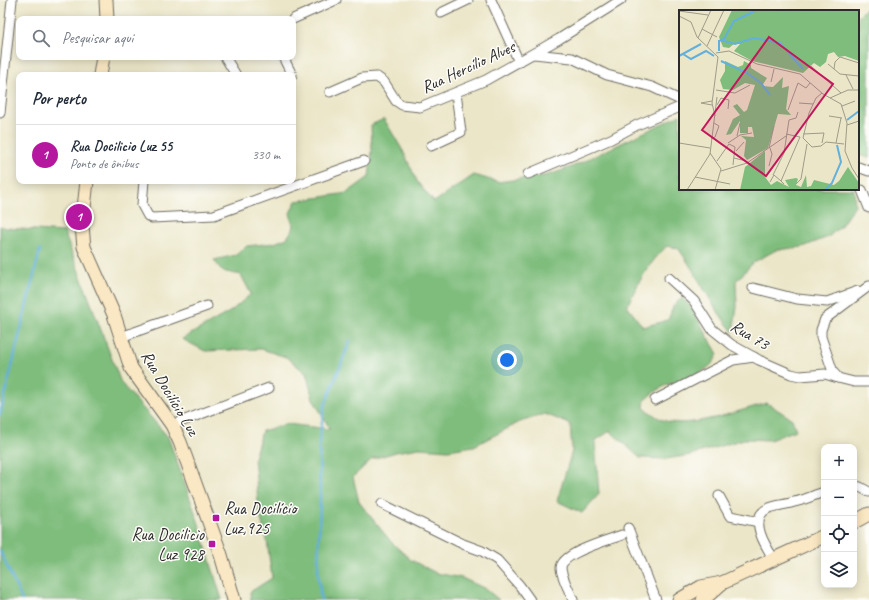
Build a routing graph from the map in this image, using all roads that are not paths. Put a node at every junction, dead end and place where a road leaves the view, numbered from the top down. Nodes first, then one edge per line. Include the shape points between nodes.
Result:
1 (12, 0) edge
2 (106, 0) edge
3 (336, 0) edge
4 (468, 0) edge
5 (491, 0) edge
6 (621, 0) edge
7 (441, 13) dead end
8 (107, 16) edge
9 (296, 18) edge
10 (534, 54) junction
11 (102, 60) edge
12 (227, 60) edge
13 (285, 60) edge
14 (518, 62) junction
15 (100, 72) edge
16 (234, 72) edge
17 (291, 72) edge
18 (330, 92) dead end
19 (456, 93) junction
20 (679, 100) edge
21 (679, 107) edge
22 (0, 113) edge
23 (431, 146) dead end
24 (364, 161) dead end
25 (859, 167) edge
26 (869, 171) edge
27 (528, 174) dead end
28 (87, 184) edge
29 (144, 184) edge
30 (862, 190) dead end
31 (869, 208) edge
32 (669, 278) dead end
33 (753, 288) dead end
34 (866, 288) edge
35 (207, 306) dead end
36 (121, 337) junction
37 (754, 357) junction
38 (838, 378) junction
39 (869, 382) edge
40 (268, 388) dead end
41 (655, 400) dead end
42 (172, 425) junction
43 (857, 486) edge
44 (869, 492) edge
45 (821, 493) edge
46 (719, 496) dead end
47 (382, 504) dead end
48 (869, 514) edge
49 (857, 520) edge
50 (759, 522) junction
51 (628, 528) dead end
52 (622, 535) dead end
53 (821, 537) edge
54 (774, 559) junction
55 (722, 583) junction
56 (234, 600) edge
57 (530, 600) edge
58 (573, 600) edge
59 (656, 600) edge
60 (678, 600) edge
61 (703, 600) edge

1 - 22 street
2 - 8 main road
3 - 9 street
4 - 7 street
5 - 14 street
6 - 10 street, Rua Hercílio Alves
10 - 14 street, Rua Hercílio Alves
10 - 20 street via 572,58 607,75 652,87
11 - 15 main road
12 - 16 street
13 - 17 street
14 - 19 street, Rua Hercílio Alves
18 - 19 street, Rua Hercílio Alves via 371,76 384,82 396,101 411,107 420,107
19 - 23 street via 461,132
21 - 27 street via 637,125 611,140
24 - 29 street via 214,215 152,218 142,206
25 - 26 street
28 - 36 main road, Rua Docilício Luz via 82,226 84,247
30 - 31 street
32 - 37 street, Rua 73 via 694,301 712,329
33 - 34 street via 797,299 827,302
34 - 38 street via 822,324 821,337 833,372
35 - 36 street
36 - 42 main road, Rua Docilício Luz via 131,368
37 - 38 street, Rua 73 via 791,374 825,374
37 - 41 street via 733,360
38 - 39 street, Rua 73
40 - 42 street
42 - 56 main road, Rua Docilício Luz via 221,555
43 - 44 street
45 - 50 street via 769,508 761,514
46 - 50 street via 730,516
47 - 57 street via 498,560
48 - 49 main road
50 - 54 street via 765,544
51 - 59 street
52 - 58 street via 563,560 561,568
53 - 54 main road
54 - 55 main road
55 - 60 main road via 700,587
55 - 61 main road

